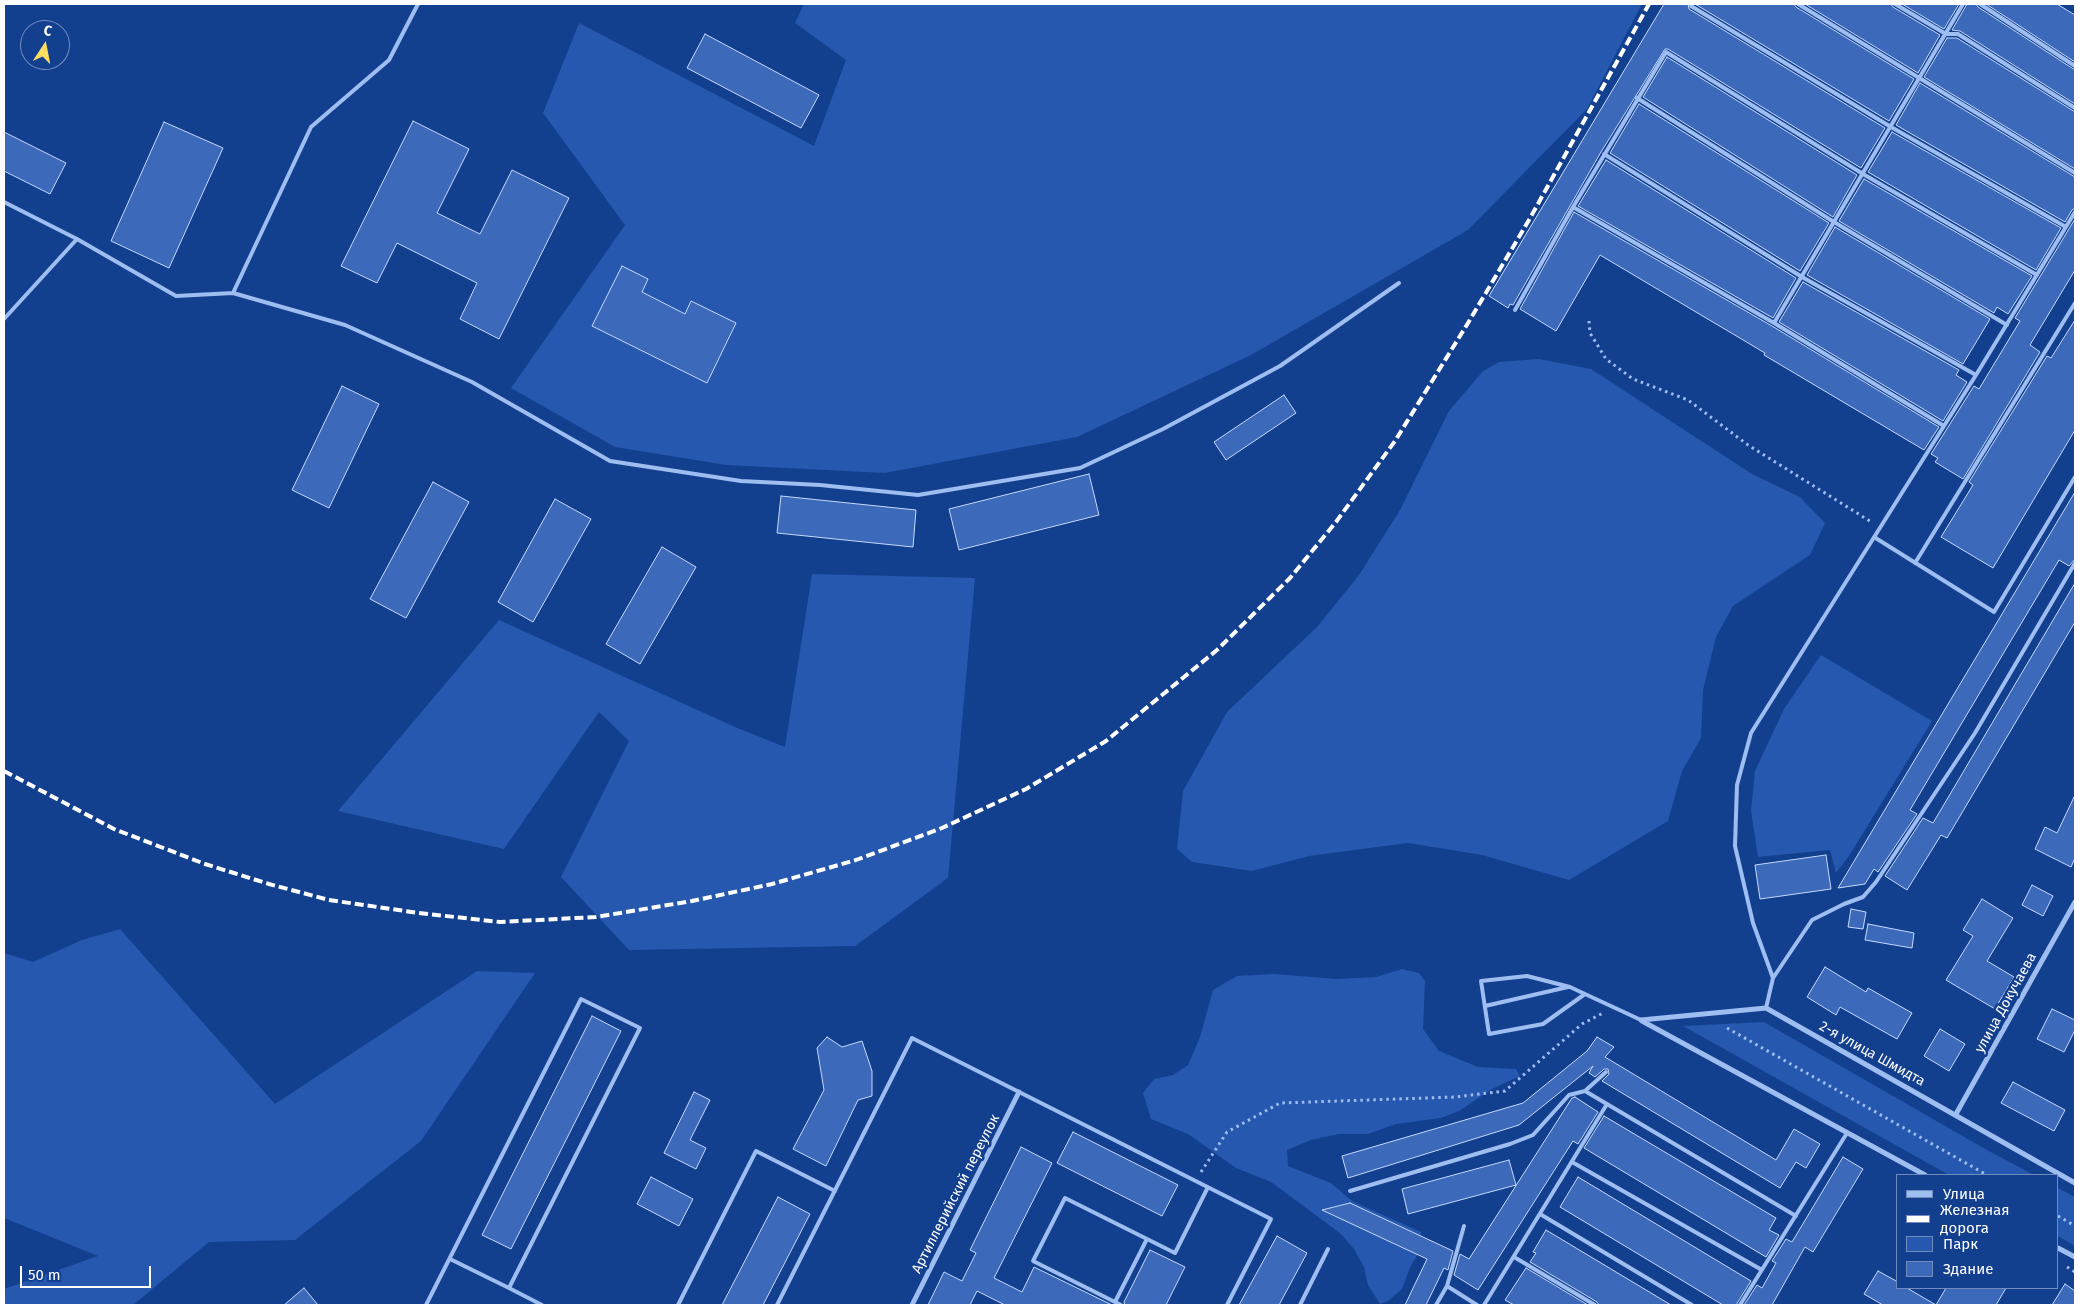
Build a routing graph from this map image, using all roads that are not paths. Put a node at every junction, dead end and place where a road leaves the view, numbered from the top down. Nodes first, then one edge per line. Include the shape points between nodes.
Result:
1 (418, 4) edge
2 (1798, 4) edge
3 (1895, 4) edge
4 (1964, 4) edge
5 (1980, 4) edge
6 (1691, 6) dead end
7 (1946, 34) junction
8 (2075, 66) edge
9 (1920, 78) junction
10 (1637, 98) junction
11 (2075, 108) edge
12 (1891, 127) junction
13 (1604, 154) junction
14 (1863, 174) junction
15 (2075, 174) edge
16 (4, 202) edge
17 (1573, 207) junction
18 (2075, 212) edge
19 (2073, 219) edge
20 (1834, 222) junction
21 (2066, 227) junction
22 (77, 239) junction
23 (2037, 275) junction
24 (1802, 277) junction
25 (1399, 282) dead end
26 (233, 293) junction
27 (2075, 302) edge
28 (1515, 310) dead end
29 (4, 319) edge
30 (1774, 323) junction
31 (2007, 325) junction
32 (1976, 375) junction
33 (1944, 426) junction
34 (2075, 476) edge
35 (1874, 537) junction
36 (1915, 563) junction
37 (2075, 563) edge
38 (2075, 902) edge
39 (1773, 978) junction
40 (1570, 987) junction
41 (1585, 994) junction
42 (1485, 1006) junction
43 (1766, 1008) junction
44 (1641, 1020) junction
45 (1606, 1072) dead end
46 (1585, 1090) junction
47 (1020, 1092) junction
48 (1607, 1104) junction
49 (1956, 1114) junction
50 (1847, 1133) junction
51 (1572, 1162) junction
52 (1923, 1174) edge
53 (2075, 1183) edge
54 (1208, 1188) junction
55 (835, 1191) junction
56 (1350, 1191) dead end
57 (1540, 1214) junction
58 (1796, 1216) junction
59 (1464, 1226) dead end
60 (1147, 1239) junction
61 (1328, 1249) dead end
62 (2059, 1249) edge
63 (1514, 1257) junction
64 (2075, 1257) edge
65 (450, 1259) junction
66 (1762, 1270) junction
67 (1447, 1286) junction
68 (509, 1288) junction
69 (1115, 1302) junction
70 (426, 1305) edge
71 (542, 1305) edge
72 (678, 1305) edge
73 (777, 1305) edge
74 (912, 1305) edge
75 (1121, 1305) edge
76 (1227, 1305) edge
77 (1300, 1305) edge
78 (1436, 1305) edge
79 (1477, 1305) edge
80 (1484, 1305) edge
81 (1595, 1305) edge
82 (1692, 1305) edge
83 (1740, 1305) edge

1 - 26 lane via 388,60 311,127
2 - 9 lane
3 - 7 lane
4 - 7 lane
5 - 8 lane
6 - 12 lane
7 - 9 lane
7 - 11 lane via 1958,34
9 - 12 lane
9 - 15 lane
10 - 13 lane
10 - 14 lane via 1666,52
10 - 20 lane
12 - 14 lane
12 - 21 lane
13 - 17 lane
13 - 24 lane
14 - 20 lane
14 - 23 lane
16 - 22 lane
17 - 28 lane
17 - 30 lane
18 - 19 lane
19 - 21 lane
20 - 24 lane
20 - 31 lane
21 - 23 lane
22 - 26 lane via 176,296
22 - 29 lane
23 - 31 lane
24 - 30 lane
24 - 32 lane
25 - 26 lane via 1280,366 1080,468 918,495 741,481 610,460 472,382 345,325
27 - 36 lane
30 - 33 lane
31 - 32 lane
32 - 33 lane
33 - 35 lane
34 - 36 lane via 1994,612
35 - 36 lane
35 - 39 lane via 1751,733 1737,784 1735,846 1753,923
37 - 39 lane via 1975,733 1876,882 1864,897 1812,920
38 - 49 street, улица Докучаева
39 - 43 lane
40 - 41 lane
40 - 42 lane
40 - 42 lane via 1527,976 1481,982
41 - 42 lane via 1543,1024 1489,1034
41 - 44 lane
43 - 44 street
43 - 49 street, 2-я улица Шмидта
44 - 50 street
45 - 46 lane
46 - 48 lane
46 - 56 lane via 1569,1094 1533,1135
47 - 54 lane
47 - 55 lane via 912,1038
47 - 74 street, Артиллерийский переулок
48 - 51 lane
48 - 58 lane
49 - 53 street, 2-я улица Шмидта
50 - 52 street
50 - 58 lane
51 - 57 lane
51 - 66 lane
54 - 60 lane via 1175,1253
54 - 76 lane via 1270,1219
55 - 72 lane via 756,1151
55 - 73 lane
57 - 63 lane
57 - 82 lane
58 - 66 lane
59 - 67 lane
60 - 69 lane
60 - 69 lane via 1065,1198 1057,1213 1033,1261
61 - 77 lane
62 - 64 street
63 - 80 lane
63 - 81 lane
65 - 68 lane
65 - 68 lane via 582,998 640,1028
65 - 70 lane
66 - 83 lane
67 - 78 lane
67 - 79 lane
68 - 71 lane
69 - 75 lane

